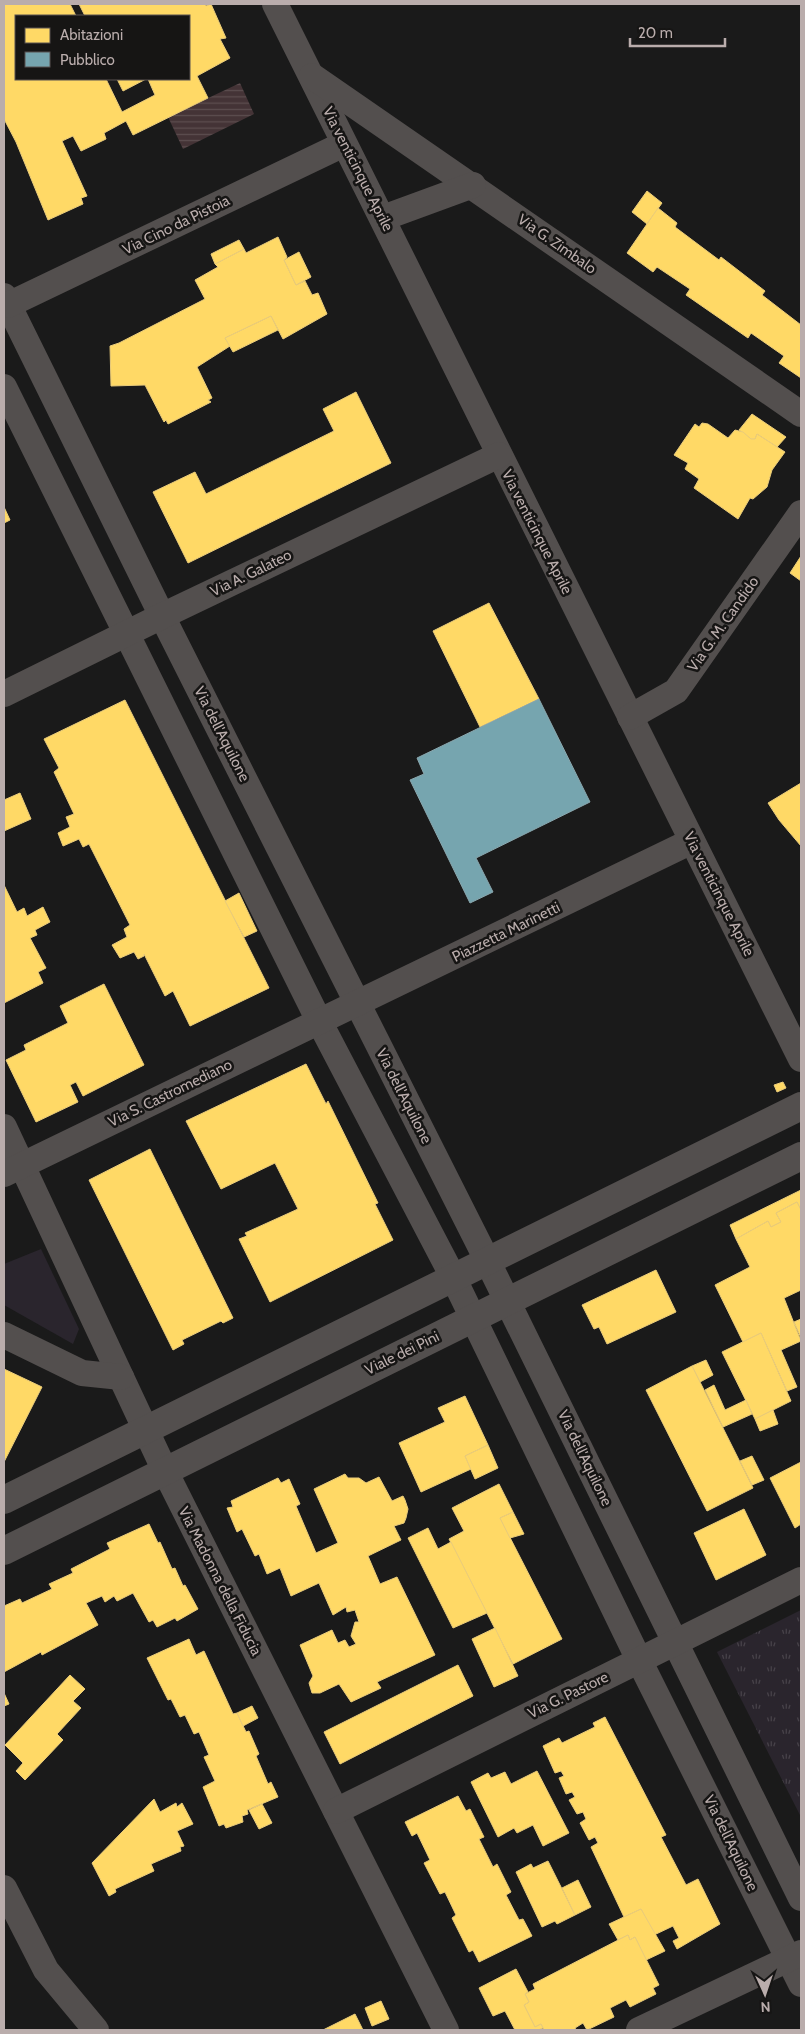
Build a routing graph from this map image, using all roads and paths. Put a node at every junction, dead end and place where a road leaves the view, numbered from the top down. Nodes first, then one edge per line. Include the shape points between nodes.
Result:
1 (275, 4) edge
2 (312, 76) junction
3 (344, 144) junction
4 (473, 185) junction
5 (383, 218) junction
6 (6, 300) edge
7 (4, 386) edge
8 (801, 414) edge
9 (499, 455) junction
10 (801, 513) edge
11 (162, 616) junction
12 (126, 634) junction
13 (4, 694) edge
14 (630, 717) junction
15 (692, 841) junction
16 (358, 1004) junction
17 (318, 1021) junction
18 (801, 1059) edge
19 (801, 1106) edge
20 (4, 1127) edge
21 (801, 1156) edge
22 (13, 1169) edge
23 (487, 1260) junction
24 (453, 1277) junction
25 (507, 1300) junction
26 (472, 1318) junction
27 (4, 1335) edge
28 (121, 1377) junction
29 (145, 1430) junction
30 (165, 1471) junction
31 (4, 1500) edge
32 (4, 1551) edge
33 (801, 1580) edge
34 (675, 1642) junction
35 (639, 1660) junction
36 (336, 1810) junction
37 (4, 1888) edge
38 (801, 1898) edge
39 (795, 1956) edge
40 (801, 1984) edge
41 (96, 2030) edge
42 (446, 2030) edge
43 (638, 2030) edge

1 - 2 street, Via venticinque Aprile
2 - 3 street, Via venticinque Aprile
2 - 4 street, Via G. Zimbalo
3 - 5 street, Via venticinque Aprile
3 - 6 street, Via Cino da Pistoia
4 - 5 street
4 - 8 street, Via G. Zimbalo
5 - 9 street, Via venticinque Aprile
6 - 11 street, Via dell'Aquilone
7 - 12 street, Via dell'Aquilone
9 - 11 street, Via A. Galateo
9 - 14 street, Via venticinque Aprile
10 - 14 street, Via G. M. Candido via 676,691
11 - 12 street, Via A. Galateo
11 - 16 street, Via dell'Aquilone
12 - 13 street, Via A. Galateo
12 - 17 street, Via dell'Aquilone
14 - 15 street, Via venticinque Aprile
15 - 16 street, Piazzetta Marinetti
15 - 18 street, Via venticinque Aprile
16 - 17 street, Piazzetta Marinetti
16 - 23 street, Via dell'Aquilone
17 - 22 street, Via S. Castromediano
17 - 24 street, Via dell'Aquilone
19 - 23 street
20 - 22 street, Via Madonna della Fiducia
21 - 25 street, Viale dei Pini
22 - 28 street, Via Madonna della Fiducia
23 - 24 street
23 - 25 street, Via dell'Aquilone
24 - 26 street, Via dell'Aquilone
24 - 29 street
25 - 26 street, Viale dei Pini
25 - 34 street, Via dell'Aquilone
26 - 30 street, Viale dei Pini
26 - 35 street, Via dell'Aquilone
27 - 28 street via 82,1373
28 - 29 street, Via Madonna della Fiducia
29 - 30 street, Via Madonna della Fiducia
29 - 31 street
30 - 32 street, Viale dei Pini
30 - 36 street, Via Madonna della Fiducia
33 - 34 street, Via G. Pastore
34 - 35 street, Via G. Pastore
34 - 38 street, Via dell'Aquilone
35 - 36 street, Via G. Pastore
35 - 39 street, Via dell'Aquilone
36 - 42 street, Via Madonna della Fiducia
37 - 41 street via 46,1970
39 - 40 street, Via dell'Aquilone
39 - 43 street

